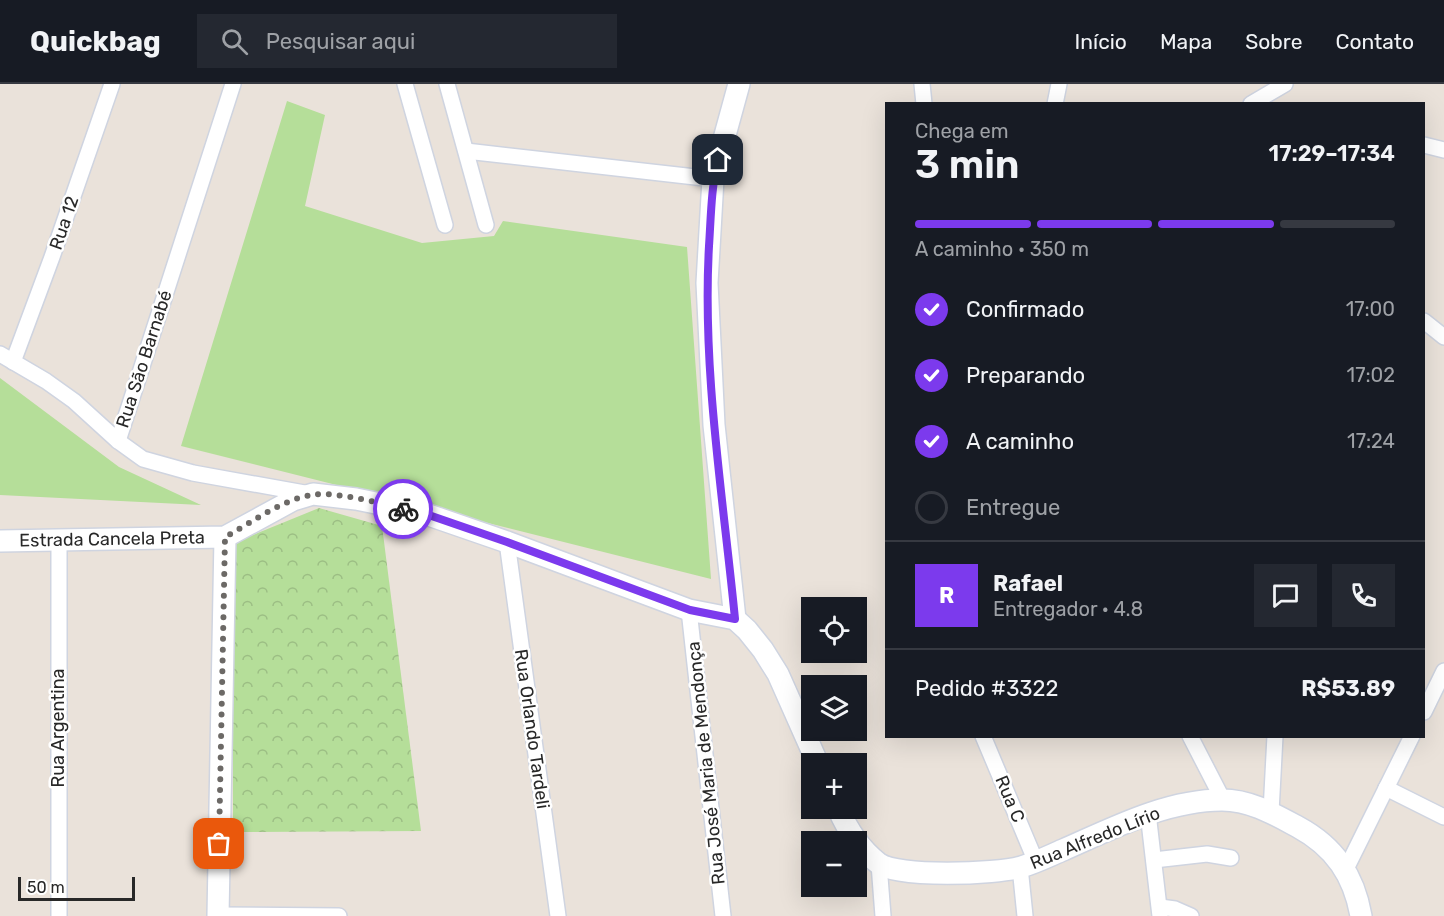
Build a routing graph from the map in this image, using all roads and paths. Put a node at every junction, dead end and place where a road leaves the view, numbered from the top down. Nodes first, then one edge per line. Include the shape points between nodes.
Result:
1 (112, 84) edge
2 (234, 84) edge
3 (405, 84) edge
4 (447, 84) edge
5 (739, 84) edge
6 (922, 84) edge
7 (1059, 84) edge
8 (1285, 84) edge
9 (924, 102) edge
10 (1055, 102) edge
11 (1254, 102) edge
12 (1425, 149) edge
13 (1444, 150) edge
14 (466, 151) junction
15 (713, 179) junction
16 (445, 225) dead end
17 (486, 225) dead end
18 (1425, 322) edge
19 (1444, 337) edge
20 (7, 358) edge
21 (118, 441) junction
22 (313, 494) junction
23 (225, 537) junction
24 (0, 541) edge
25 (59, 541) junction
26 (507, 542) junction
27 (690, 610) junction
28 (735, 619) junction
29 (1444, 671) edge
30 (1425, 710) edge
31 (984, 738) edge
32 (1191, 738) edge
33 (1275, 738) edge
34 (1411, 738) edge
35 (813, 753) edge
36 (1386, 788) junction
37 (1223, 800) junction
38 (1271, 812) junction
39 (1148, 813) junction
40 (1444, 817) edge
41 (844, 819) edge
42 (1231, 858) dead end
43 (1154, 860) junction
44 (879, 864) junction
45 (1028, 864) junction
46 (1346, 869) junction
47 (1160, 912) edge
48 (58, 916) edge
49 (218, 916) edge
50 (336, 916) edge
51 (558, 916) edge
52 (723, 916) edge
53 (883, 916) edge
54 (1025, 916) edge
55 (1191, 916) edge
56 (1361, 916) edge

1 - 20 street, Rua 12 via 56,247
2 - 21 street, Rua São Barnabé
3 - 16 street
4 - 14 street
5 - 15 main road
6 - 9 street
7 - 10 street
8 - 11 street
12 - 13 street
14 - 15 street
14 - 17 street
15 - 28 main road via 707,284 714,425
18 - 19 street
20 - 21 street via 74,401
21 - 22 street, Rua São Barnabé via 143,459 165,466
22 - 23 main road via 293,500
22 - 26 main road via 420,512
23 - 25 main road, Estrada Cancela Preta
23 - 49 main road
24 - 25 main road, Estrada Cancela Preta
25 - 48 street, Rua Argentina
26 - 27 main road
26 - 51 street, Rua Orlando Tardeli
27 - 28 main road
27 - 52 street, Rua José Maria de Mendonça
28 - 35 main road via 764,650
29 - 30 street
31 - 45 street, Rua C
32 - 37 street
33 - 38 street
34 - 36 street
36 - 40 street
36 - 46 street
37 - 38 main road, Rua Alfredo Lírio
37 - 39 main road, Rua Alfredo Lírio
38 - 46 main road, Rua Alfredo Lírio via 1308,832
39 - 43 street
39 - 45 main road, Rua Alfredo Lírio
41 - 44 main road via 856,841
42 - 43 street via 1207,854
43 - 47 street
44 - 45 main road, Rua Alfredo Lírio via 902,870 959,873
44 - 53 street
45 - 54 street, Rua C
46 - 56 main road, Rua Alfredo Lírio
47 - 55 street via 1175,909
49 - 50 street

